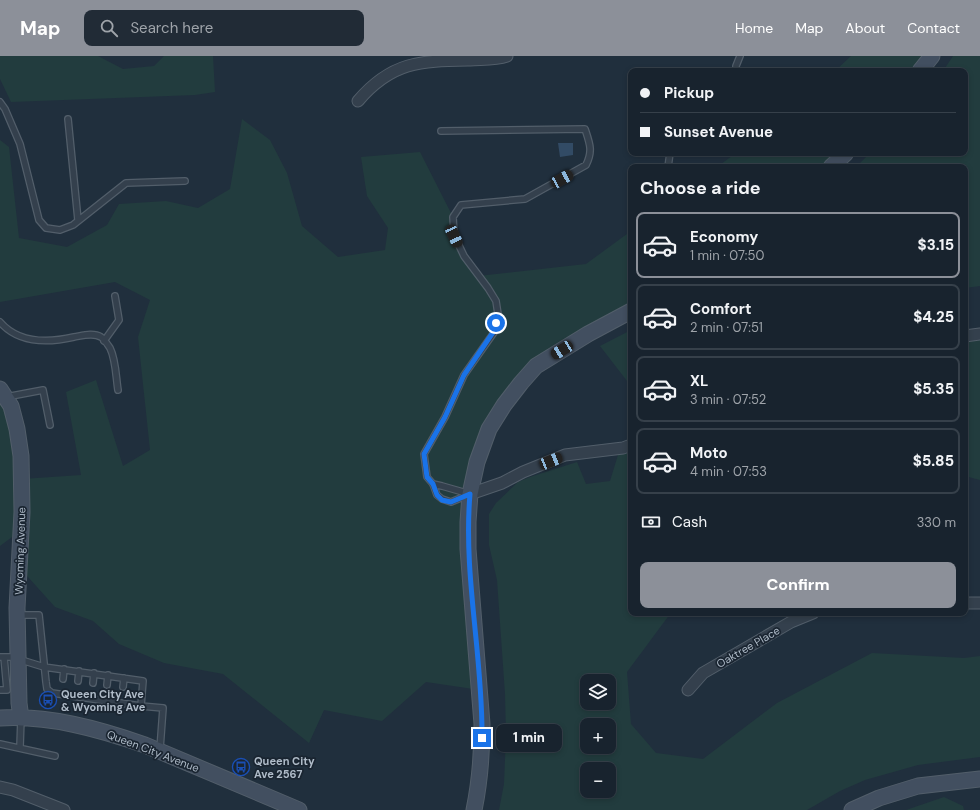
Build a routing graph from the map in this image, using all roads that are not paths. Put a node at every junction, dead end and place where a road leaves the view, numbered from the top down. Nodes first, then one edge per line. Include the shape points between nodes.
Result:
1 (505, 56) edge
2 (740, 56) edge
3 (932, 56) edge
4 (736, 68) edge
5 (922, 68) edge
6 (358, 101) dead end
7 (0, 102) edge
8 (68, 119) dead end
9 (441, 131) dead end
10 (843, 156) edge
11 (834, 164) edge
12 (185, 181) dead end
13 (78, 220) junction
14 (115, 296) dead end
15 (628, 313) edge
16 (0, 322) edge
17 (980, 334) edge
18 (968, 336) edge
19 (104, 341) junction
20 (118, 390) dead end
21 (3, 393) edge
22 (50, 426) dead end
23 (628, 446) edge
24 (433, 484) junction
25 (470, 494) junction
26 (968, 603) edge
27 (980, 603) edge
28 (17, 615) junction
29 (806, 616) edge
30 (10, 658) edge
31 (44, 666) junction
32 (64, 669) junction
33 (79, 671) junction
34 (94, 673) junction
35 (108, 675) junction
36 (124, 678) junction
37 (63, 679) dead end
38 (78, 681) dead end
39 (93, 683) dead end
40 (107, 685) dead end
41 (123, 687) dead end
42 (13, 689) junction
43 (0, 690) edge
44 (688, 690) dead end
45 (141, 706) junction
46 (0, 718) edge
47 (21, 718) junction
48 (0, 744) edge
49 (20, 747) junction
50 (160, 752) junction
51 (55, 756) dead end
52 (980, 779) edge
53 (0, 786) edge
54 (64, 810) edge
55 (299, 810) edge
56 (474, 810) edge
57 (852, 810) edge

1 - 6 street via 495,59 430,61 403,67 378,81
2 - 4 lane
3 - 5 street
7 - 13 lane via 20,144 39,220 46,228 60,230
8 - 13 lane
9 - 24 lane via 585,129 590,143 590,156 586,165 525,199 461,205 453,218 454,236 464,256 496,301 498,314 494,331 464,375 445,417 424,454 427,477
10 - 11 street
12 - 13 lane via 126,183
14 - 19 lane via 119,320
15 - 25 street via 536,366 521,383 489,429 477,462
16 - 19 lane via 15,334 27,339 57,341 94,335
17 - 18 street
19 - 20 lane via 111,349
21 - 22 lane via 43,390
21 - 28 street, Wyoming Avenue via 11,406 21,456 22,512
23 - 25 street via 565,455
24 - 25 lane
24 - 25 lane via 442,500 451,502
25 - 56 street via 468,549 482,724 480,778
26 - 27 street
28 - 30 street, Wyoming Avenue
28 - 31 lane via 39,614
29 - 44 street, Oaktree Place via 703,673
30 - 31 lane
30 - 42 street, Wyoming Avenue
31 - 32 lane
31 - 45 lane via 48,689 52,693 122,700
32 - 33 lane
32 - 37 lane
33 - 34 lane
33 - 38 lane
34 - 35 lane
34 - 39 lane
35 - 36 lane
35 - 40 lane
36 - 41 lane
36 - 45 lane via 143,681
42 - 43 lane
42 - 47 street, Wyoming Avenue
45 - 50 lane via 163,708
46 - 47 street, Queen City Avenue
47 - 49 lane
47 - 50 street, Queen City Avenue via 61,722 96,730
48 - 49 lane
49 - 51 lane
50 - 55 street, Queen City Avenue
52 - 57 street via 918,786 879,798
53 - 54 street

